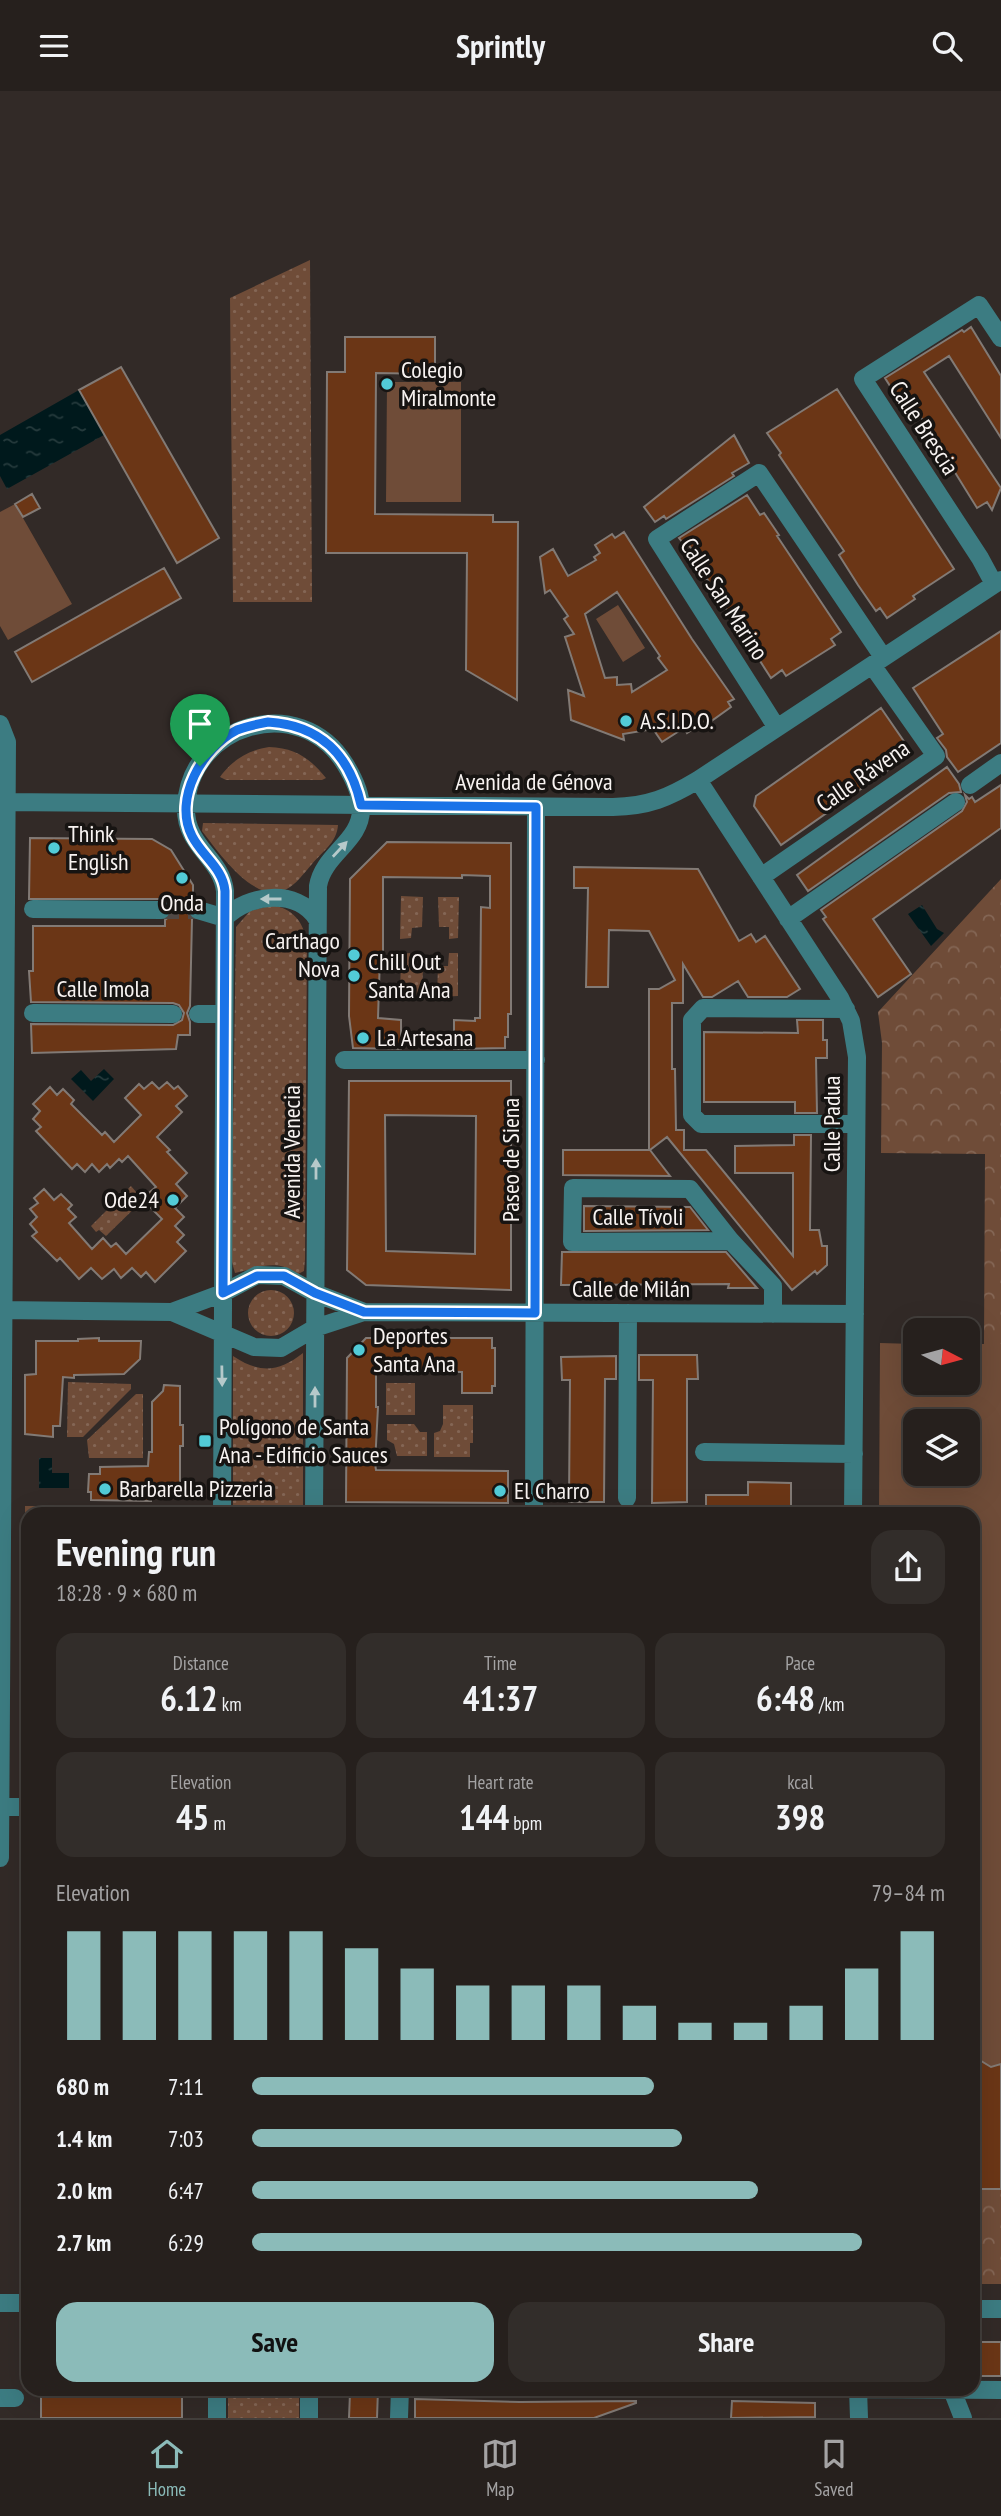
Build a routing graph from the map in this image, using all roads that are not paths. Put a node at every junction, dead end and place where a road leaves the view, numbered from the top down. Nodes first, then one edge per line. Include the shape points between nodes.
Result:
1 (1001, 338) edge
2 (997, 582) edge
3 (877, 661) junction
4 (0, 724) edge
5 (777, 728) junction
6 (1001, 763) edge
7 (698, 780) junction
8 (970, 785) dead end
9 (3, 802) edge
10 (956, 802) dead end
11 (186, 804) junction
12 (361, 805) junction
13 (536, 807) junction
14 (761, 877) junction
15 (33, 909) dead end
16 (161, 910) tunnel mouth
17 (198, 910) tunnel mouth
18 (225, 918) junction
19 (317, 919) junction
20 (788, 919) junction
21 (846, 1009) junction
22 (33, 1013) dead end
23 (173, 1014) dead end
24 (198, 1014) dead end
25 (224, 1014) junction
26 (344, 1060) dead end
27 (536, 1060) junction
28 (856, 1124) junction
29 (731, 1241) junction
30 (223, 1293) junction
31 (315, 1293) junction
32 (2, 1310) edge
33 (172, 1312) junction
34 (364, 1312) junction
35 (535, 1313) junction
36 (628, 1313) junction
37 (773, 1314) junction
38 (855, 1314) junction
39 (315, 1328) junction
40 (222, 1332) junction
41 (704, 1452) dead end
42 (854, 1454) junction
43 (627, 1498) dead end
44 (222, 1507) edge
45 (314, 1507) edge
46 (534, 1507) edge
47 (853, 1507) edge
48 (0, 1807) edge
49 (21, 1807) edge
50 (0, 1858) edge
51 (0, 2303) edge
52 (21, 2303) edge
53 (980, 2309) edge
54 (1001, 2309) edge
55 (980, 2390) edge
56 (1001, 2390) edge
57 (217, 2396) edge
58 (309, 2396) edge
59 (400, 2396) edge
60 (860, 2396) edge
61 (955, 2396) edge
62 (217, 2418) edge
63 (309, 2418) edge
64 (400, 2418) edge
65 (859, 2418) edge
66 (963, 2418) edge

1 - 2 street, Calle Brescia via 979,305 863,379
2 - 3 street, Avenida de Génova
3 - 5 street, Avenida de Génova
3 - 5 street, Calle San Marino via 759,473 657,539
3 - 14 street, Calle Rávena via 936,756
4 - 9 street via 7,742
5 - 7 street, Avenida de Génova
6 - 8 street
7 - 13 street, Avenida de Génova via 667,798 642,805
7 - 14 street, Calle Padua
9 - 11 street, Avenida de Génova
9 - 32 street
10 - 20 street
11 - 12 street, Avenida de Génova
11 - 12 street via 194,777 212,750 236,731 268,722 304,728 332,747 349,770
11 - 18 street via 192,837 224,884
12 - 13 street, Avenida de Génova
19 -> 12 street, Avenida Venecia via 321,874 357,828
13 - 27 street, Paseo de Siena
14 - 20 street, Calle Padua
15 - 16 street
17 - 18 street
19 -> 18 street via 307,907 272,898 245,903
18 - 25 street
31 -> 19 street, Avenida Venecia
20 - 21 street, Calle Padua
21 - 28 street, Calle Padua via 856,1046
21 - 28 street via 703,1008 692,1020 692,1115 701,1124
22 - 23 street, Calle Imola
24 - 25 street
25 - 30 street
26 - 27 street
27 - 35 street, Paseo de Siena
28 - 38 street, Calle Padua
29 - 29 street, Calle Tívoli via 572,1242 573,1188 690,1189
29 - 37 street, Calle Tívoli via 773,1286
30 - 31 street via 257,1276 284,1276
30 - 33 street
30 - 40 street
31 - 34 street, Calle de Milán
31 - 39 street, Avenida Venecia
32 - 33 street
32 - 48 street
33 - 40 street
34 - 35 street, Calle de Milán
34 - 39 street, Calle de Milán
35 - 36 street, Calle de Milán
35 - 46 street, Paseo de Siena
36 - 37 street, Calle de Milán
36 - 43 street
37 - 38 street, Calle de Milán
38 - 42 street, Calle Padua
39 - 40 street via 281,1348 254,1347
45 -> 39 street, Avenida Venecia
40 -> 44 street
41 - 42 street
42 - 47 street, Calle Padua
48 - 49 street
48 - 50 street
51 - 52 street
53 - 54 street
55 - 56 street
57 - 62 street
58 - 63 street
59 - 64 street
60 - 65 street
61 - 66 street

